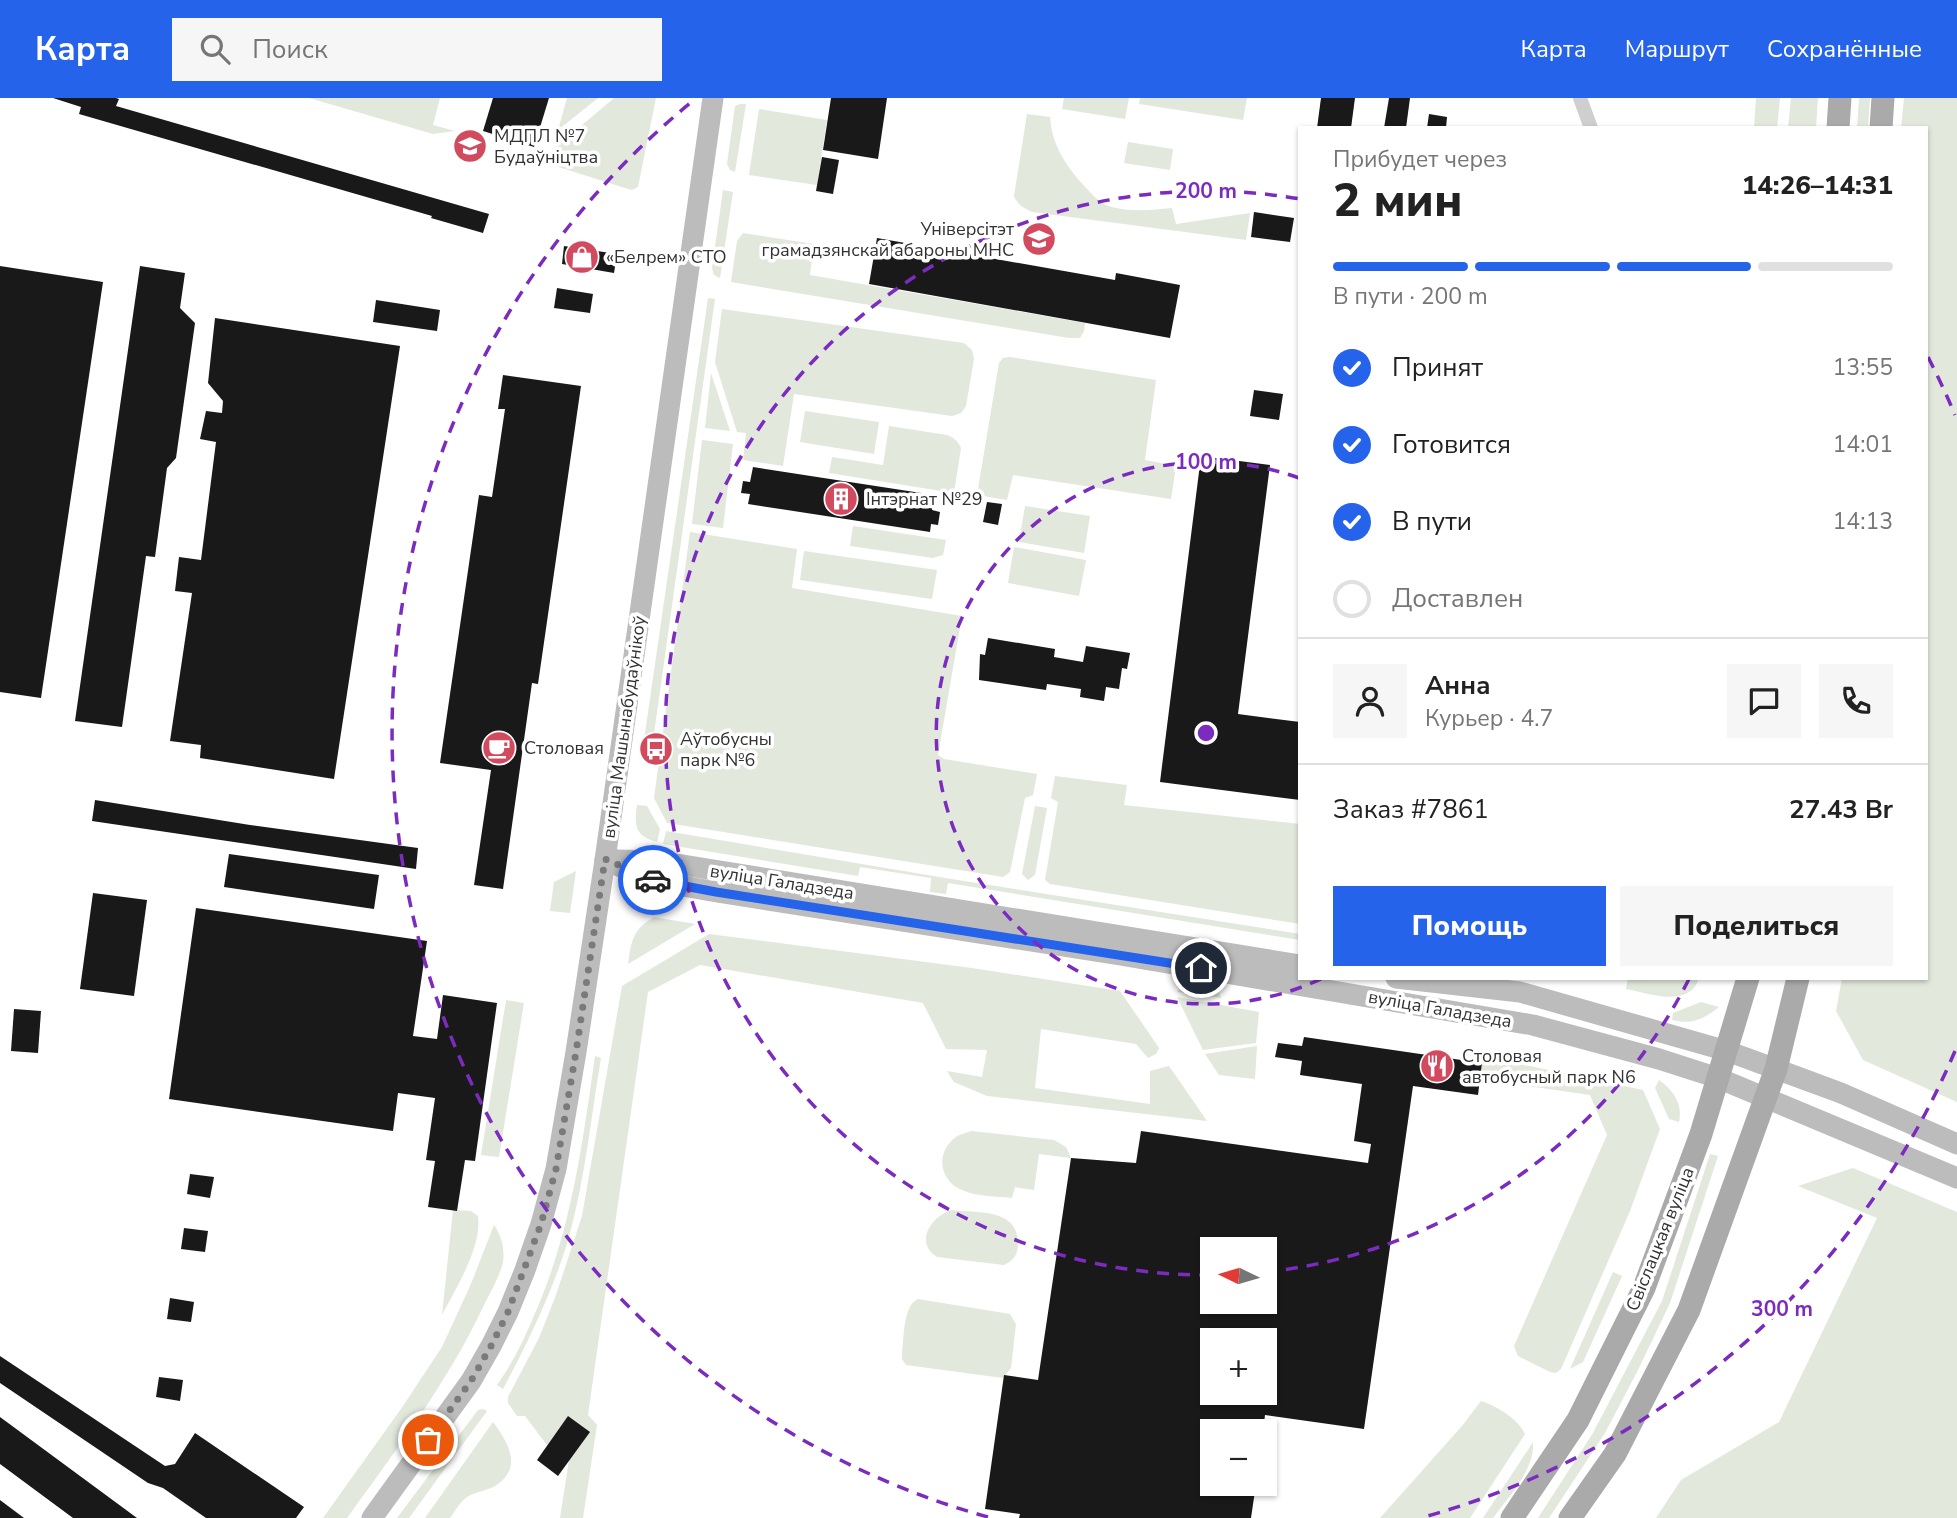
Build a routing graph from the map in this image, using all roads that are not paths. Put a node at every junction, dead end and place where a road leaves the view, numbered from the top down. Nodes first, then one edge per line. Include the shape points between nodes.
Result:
1 (713, 98) edge
2 (1580, 98) edge
3 (1840, 98) edge
4 (1883, 98) edge
5 (1590, 126) edge
6 (1838, 126) edge
7 (1881, 126) edge
8 (605, 859) junction
9 (1298, 965) edge
10 (1414, 980) edge
11 (1747, 980) edge
12 (1798, 980) edge
13 (1727, 1051) junction
14 (1776, 1069) junction
15 (1718, 1078) junction
16 (1766, 1097) junction
17 (1957, 1144) edge
18 (1957, 1178) edge
19 (372, 1518) edge
20 (1512, 1518) edge
21 (1570, 1518) edge

1 - 8 main road, вуліца Машынабудаўнікоў
2 - 5 street
3 - 6 main road
4 - 7 main road
8 - 9 main road, вуліца Галадзеда via 658,861
8 - 15 main road, вуліца Галадзеда via 654,881 704,890 1533,1025
8 - 19 main road, вуліца Машынабудаўнікоў via 556,1169 525,1270 471,1381
10 - 13 main road, вуліца Галадзеда via 1520,992
11 - 13 main road, Свіслацкая вуліца
12 - 14 main road
13 - 14 main road, вуліца Галадзеда
13 - 15 main road, Свіслацкая вуліца
14 - 16 main road
14 - 17 main road, вуліца Галадзеда
15 - 16 main road, вуліца Галадзеда
15 - 20 main road, Свіслацкая вуліца via 1644,1288 1578,1420
16 - 18 main road, вуліца Галадзеда
16 - 21 main road via 1689,1310 1615,1454

